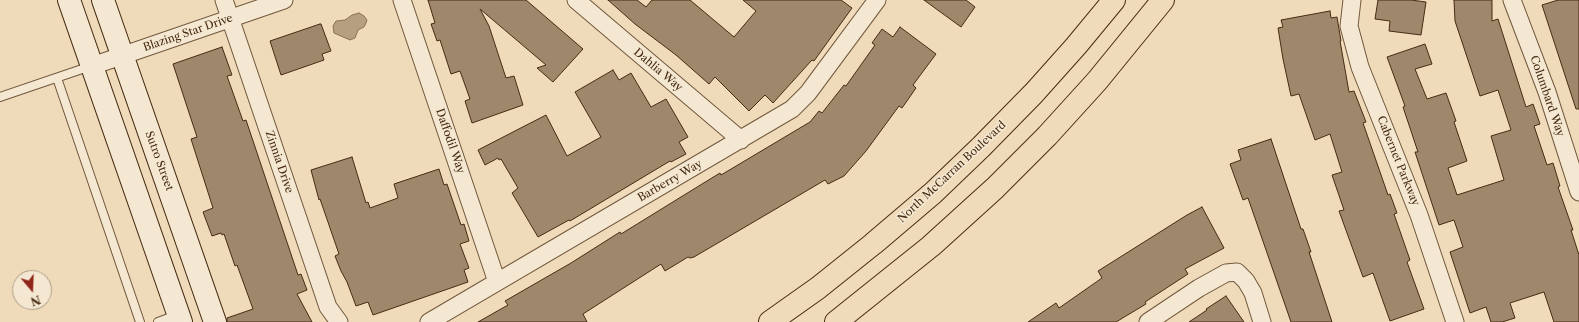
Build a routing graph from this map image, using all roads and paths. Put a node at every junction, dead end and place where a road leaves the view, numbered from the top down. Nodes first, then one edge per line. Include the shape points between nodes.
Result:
1 (68, 0) edge
2 (103, 0) edge
3 (224, 0) edge
4 (284, 0) edge
5 (402, 0) edge
6 (576, 0) edge
7 (877, 0) edge
8 (1114, 0) edge
9 (1163, 0) edge
10 (1352, 0) edge
11 (1512, 0) edge
12 (230, 18) junction
13 (122, 56) junction
14 (92, 66) junction
15 (57, 78) junction
16 (0, 97) edge
17 (741, 140) junction
18 (1579, 192) edge
19 (498, 282) junction
20 (214, 317) edge
21 (172, 320) edge
22 (140, 322) edge
23 (339, 322) edge
24 (429, 322) edge
25 (770, 322) edge
26 (836, 322) edge
27 (1148, 322) edge
28 (1262, 322) edge
29 (1455, 322) edge

1 - 14 main road
2 - 13 main road, Sutro Street
3 - 12 street, Zinnia Drive
4 - 12 street, Blazing Star Drive
5 - 19 street, Daffodil Way
6 - 17 street, Dahlia Way
7 - 17 street, Barberry Way via 808,93 792,108
8 - 25 main road, North McCarran Boulevard via 1034,93 933,193 818,288
9 - 26 main road via 1098,81 995,188 931,246
10 - 29 street, Cabernet Parkway via 1348,26 1360,67 1419,215
11 - 18 street, Columbard Way via 1547,92
12 - 13 street, Blazing Star Drive
12 - 23 street, Zinnia Drive via 328,307
13 - 14 street, Blazing Star Drive
13 - 20 main road, Sutro Street
14 - 15 lane
14 - 21 main road
15 - 16 lane
15 - 22 lane
17 - 19 street, Barberry Way
19 - 24 street, Barberry Way
20 - 21 main road
27 - 28 street via 1199,288 1226,273 1237,272 1253,293

